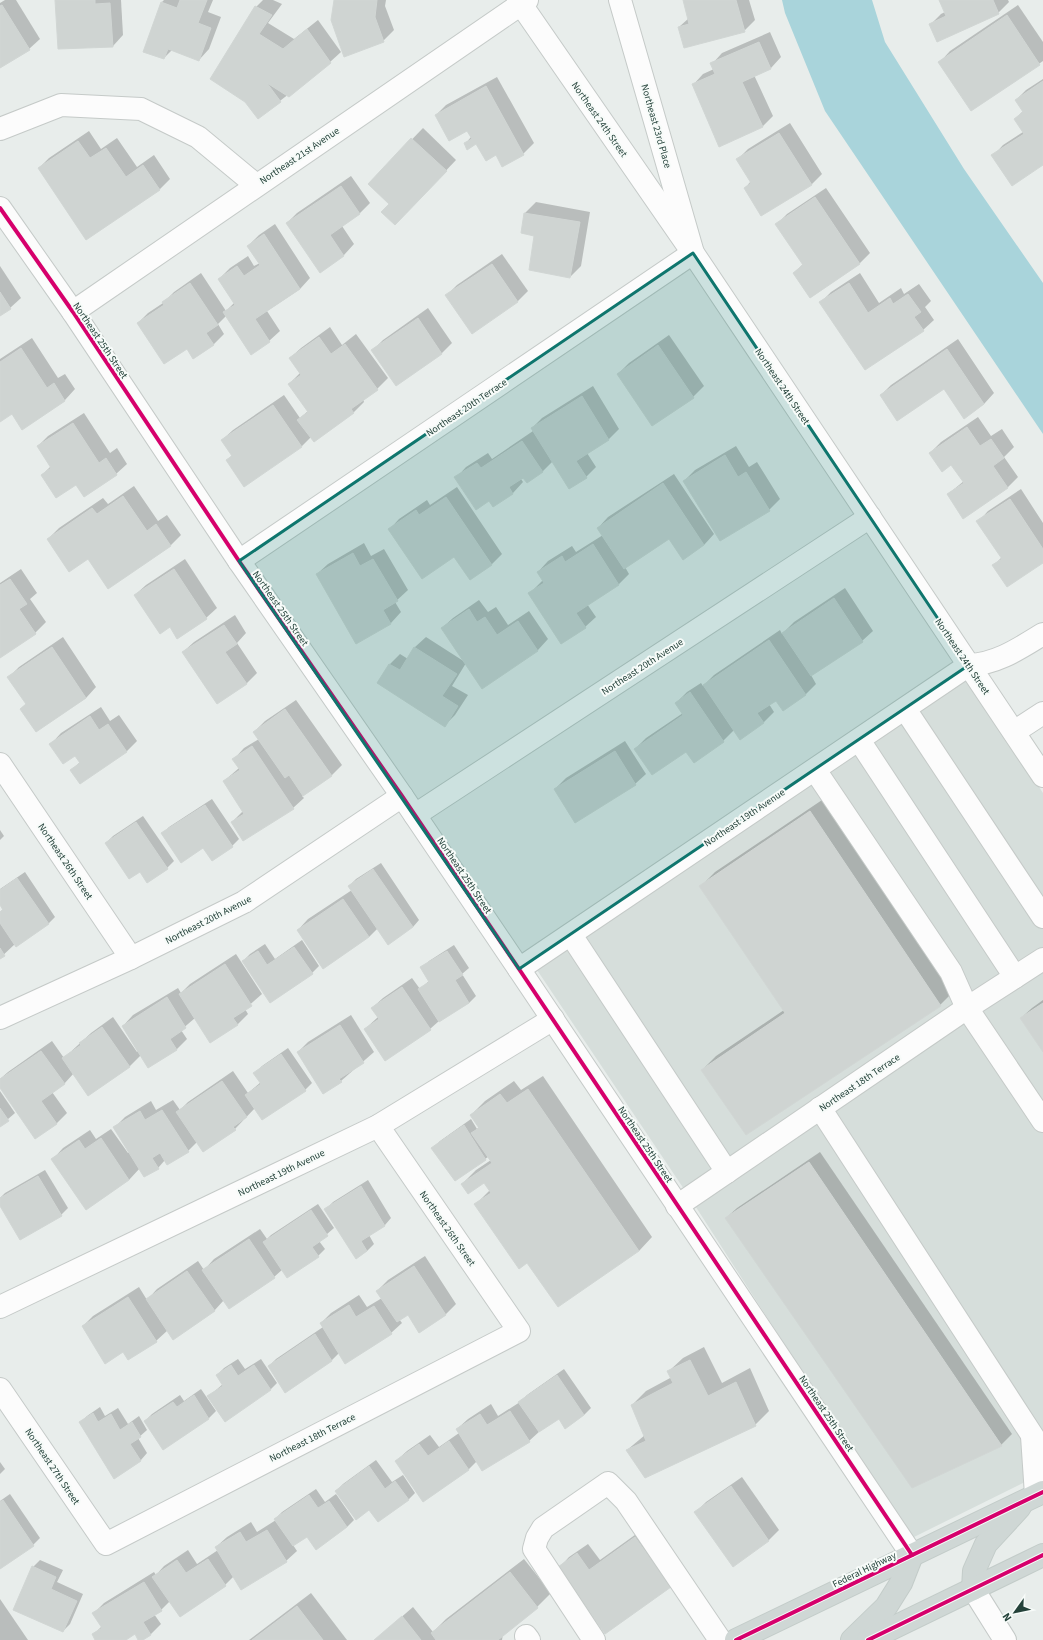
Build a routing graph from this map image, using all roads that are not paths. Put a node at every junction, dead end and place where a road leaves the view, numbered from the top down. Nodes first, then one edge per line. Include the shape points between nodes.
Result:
1 (620, 0) edge
2 (522, 1) edge
3 (0, 128) edge
4 (256, 185) junction
5 (0, 208) edge
6 (693, 253) junction
7 (73, 312) junction
8 (870, 517) junction
9 (239, 561) junction
10 (1043, 634) edge
11 (969, 665) junction
12 (905, 709) junction
13 (1043, 713) edge
14 (1014, 732) junction
15 (859, 740) junction
16 (0, 764) edge
17 (815, 770) junction
18 (1043, 776) edge
19 (402, 796) junction
20 (414, 814) junction
21 (1043, 917) edge
22 (571, 935) junction
23 (131, 958) junction
24 (1043, 959) edge
25 (519, 969) junction
26 (1015, 977) junction
27 (967, 1008) junction
28 (0, 1018) edge
29 (552, 1020) junction
30 (820, 1108) junction
31 (1043, 1121) edge
32 (378, 1126) junction
33 (726, 1172) junction
34 (677, 1206) junction
35 (0, 1307) edge
36 (519, 1331) joint
37 (0, 1389) edge
38 (1039, 1438) edge
39 (1036, 1495) edge
40 (106, 1544) joint
41 (912, 1555) junction
42 (1043, 1555) edge
43 (973, 1589) junction
44 (877, 1638) edge
45 (594, 1640) edge
46 (720, 1640) edge
47 (736, 1640) edge
48 (852, 1640) edge
49 (1005, 1640) edge

1 - 6 street, Northeast 23rd Place
2 - 4 street, Northeast 21st Avenue
2 - 6 street, Northeast 24th Street
3 - 4 street via 61,105 141,109 198,137
4 - 7 street, Northeast 21st Avenue
5 - 7 street, Northeast 25th Street
6 - 8 street, Northeast 24th Street
6 - 9 street, Northeast 20th Terrace
7 - 9 street, Northeast 25th Street
8 - 11 street, Northeast 24th Street
8 - 20 street, Northeast 20th Avenue
9 - 19 street, Northeast 25th Street
10 - 11 street via 997,660 981,665
11 - 12 street, Northeast 19th Avenue
11 - 14 street, Northeast 24th Street
12 - 15 street, Northeast 19th Avenue
12 - 21 street
13 - 14 street
14 - 18 street, Northeast 24th Street
15 - 17 street, Northeast 19th Avenue
15 - 26 street
16 - 23 street, Northeast 26th Street
17 - 22 street, Northeast 19th Avenue
17 - 27 street via 951,972
19 - 20 street, Northeast 25th Street
19 - 23 street, Northeast 20th Avenue via 244,902
20 - 25 street, Northeast 25th Street
22 - 25 street, Northeast 19th Avenue
22 - 33 street
23 - 28 street, Northeast 20th Avenue
24 - 26 street, Northeast 18th Terrace
25 - 29 street, Northeast 25th Street
26 - 27 street, Northeast 18th Terrace
27 - 30 street, Northeast 18th Terrace
27 - 31 street
29 - 32 street, Northeast 19th Avenue
29 - 34 street, Northeast 25th Street
30 - 33 street, Northeast 18th Terrace
30 - 38 street
32 - 35 street, Northeast 19th Avenue
32 - 36 street, Northeast 26th Street
33 - 34 street, Northeast 18th Terrace
34 - 41 street, Northeast 25th Street
36 - 40 street, Northeast 18th Terrace
37 - 40 street, Northeast 27th Street
38 - 39 street
39 - 41 main road, Federal Highway
39 - 43 main road via 986,1544 974,1571
41 - 47 main road, Federal Highway
41 - 48 main road via 901,1583 886,1607
42 - 43 main road
43 - 44 main road
43 - 49 street
45 - 46 street via 534,1550 543,1528 608,1483 626,1501

